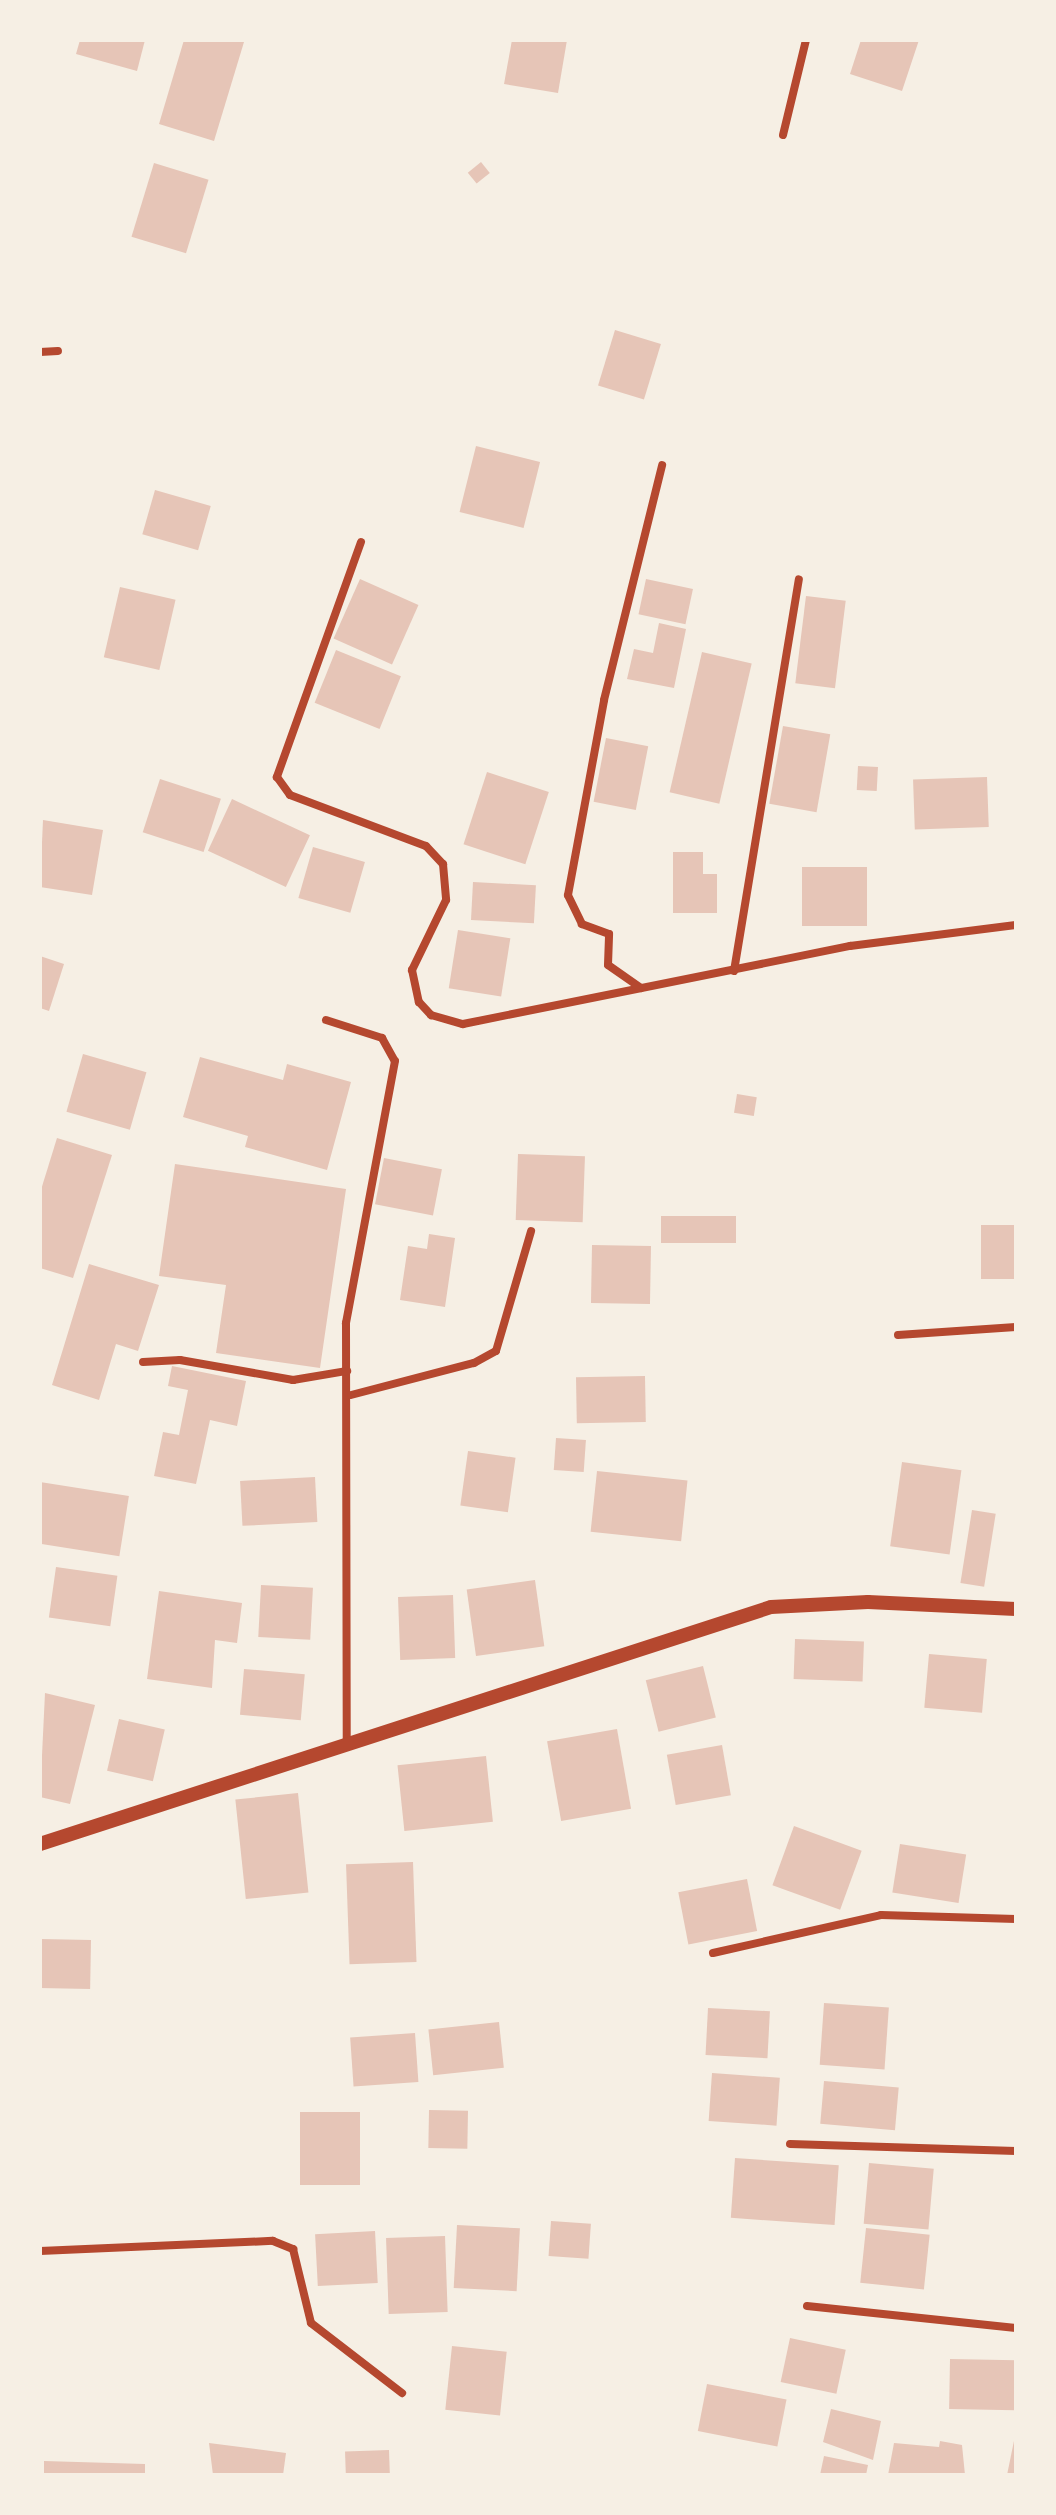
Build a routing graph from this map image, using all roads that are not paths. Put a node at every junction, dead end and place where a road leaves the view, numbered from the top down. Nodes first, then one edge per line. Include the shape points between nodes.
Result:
1 (806, 40) edge
2 (783, 135) dead end
3 (58, 351) dead end
4 (40, 352) edge
5 (662, 465) dead end
6 (361, 542) dead end
7 (799, 579) dead end
8 (1016, 925) edge
9 (734, 971) junction
10 (641, 988) junction
11 (326, 1020) dead end
12 (531, 1231) dead end
13 (1016, 1327) edge
14 (898, 1335) dead end
15 (143, 1362) dead end
16 (347, 1371) junction
17 (351, 1395) junction
18 (1016, 1609) edge
19 (347, 1748) junction
20 (40, 1844) edge
21 (1016, 1919) edge
22 (713, 1953) dead end
23 (790, 2144) dead end
24 (1016, 2151) edge
25 (40, 2251) edge
26 (807, 2306) dead end
27 (1016, 2328) edge
28 (402, 2393) dead end

1 - 2 street
3 - 4 street
5 - 10 street via 604,700 568,895 582,924 609,934 608,965
6 - 10 street via 280,755 282,787 426,846 443,864 446,900 412,970 416,995 431,1015 463,1024
7 - 9 street
8 - 9 street via 850,946
9 - 10 street
11 - 16 street via 382,1038 395,1061 348,1299
12 - 17 street via 496,1351 474,1363
13 - 14 street
15 - 16 street via 180,1360 293,1380
16 - 17 street
17 - 19 street
18 - 19 street via 868,1602 771,1607
19 - 20 street
21 - 22 street via 881,1915
23 - 24 street
25 - 28 street via 273,2241 293,2249 311,2323
26 - 27 street

